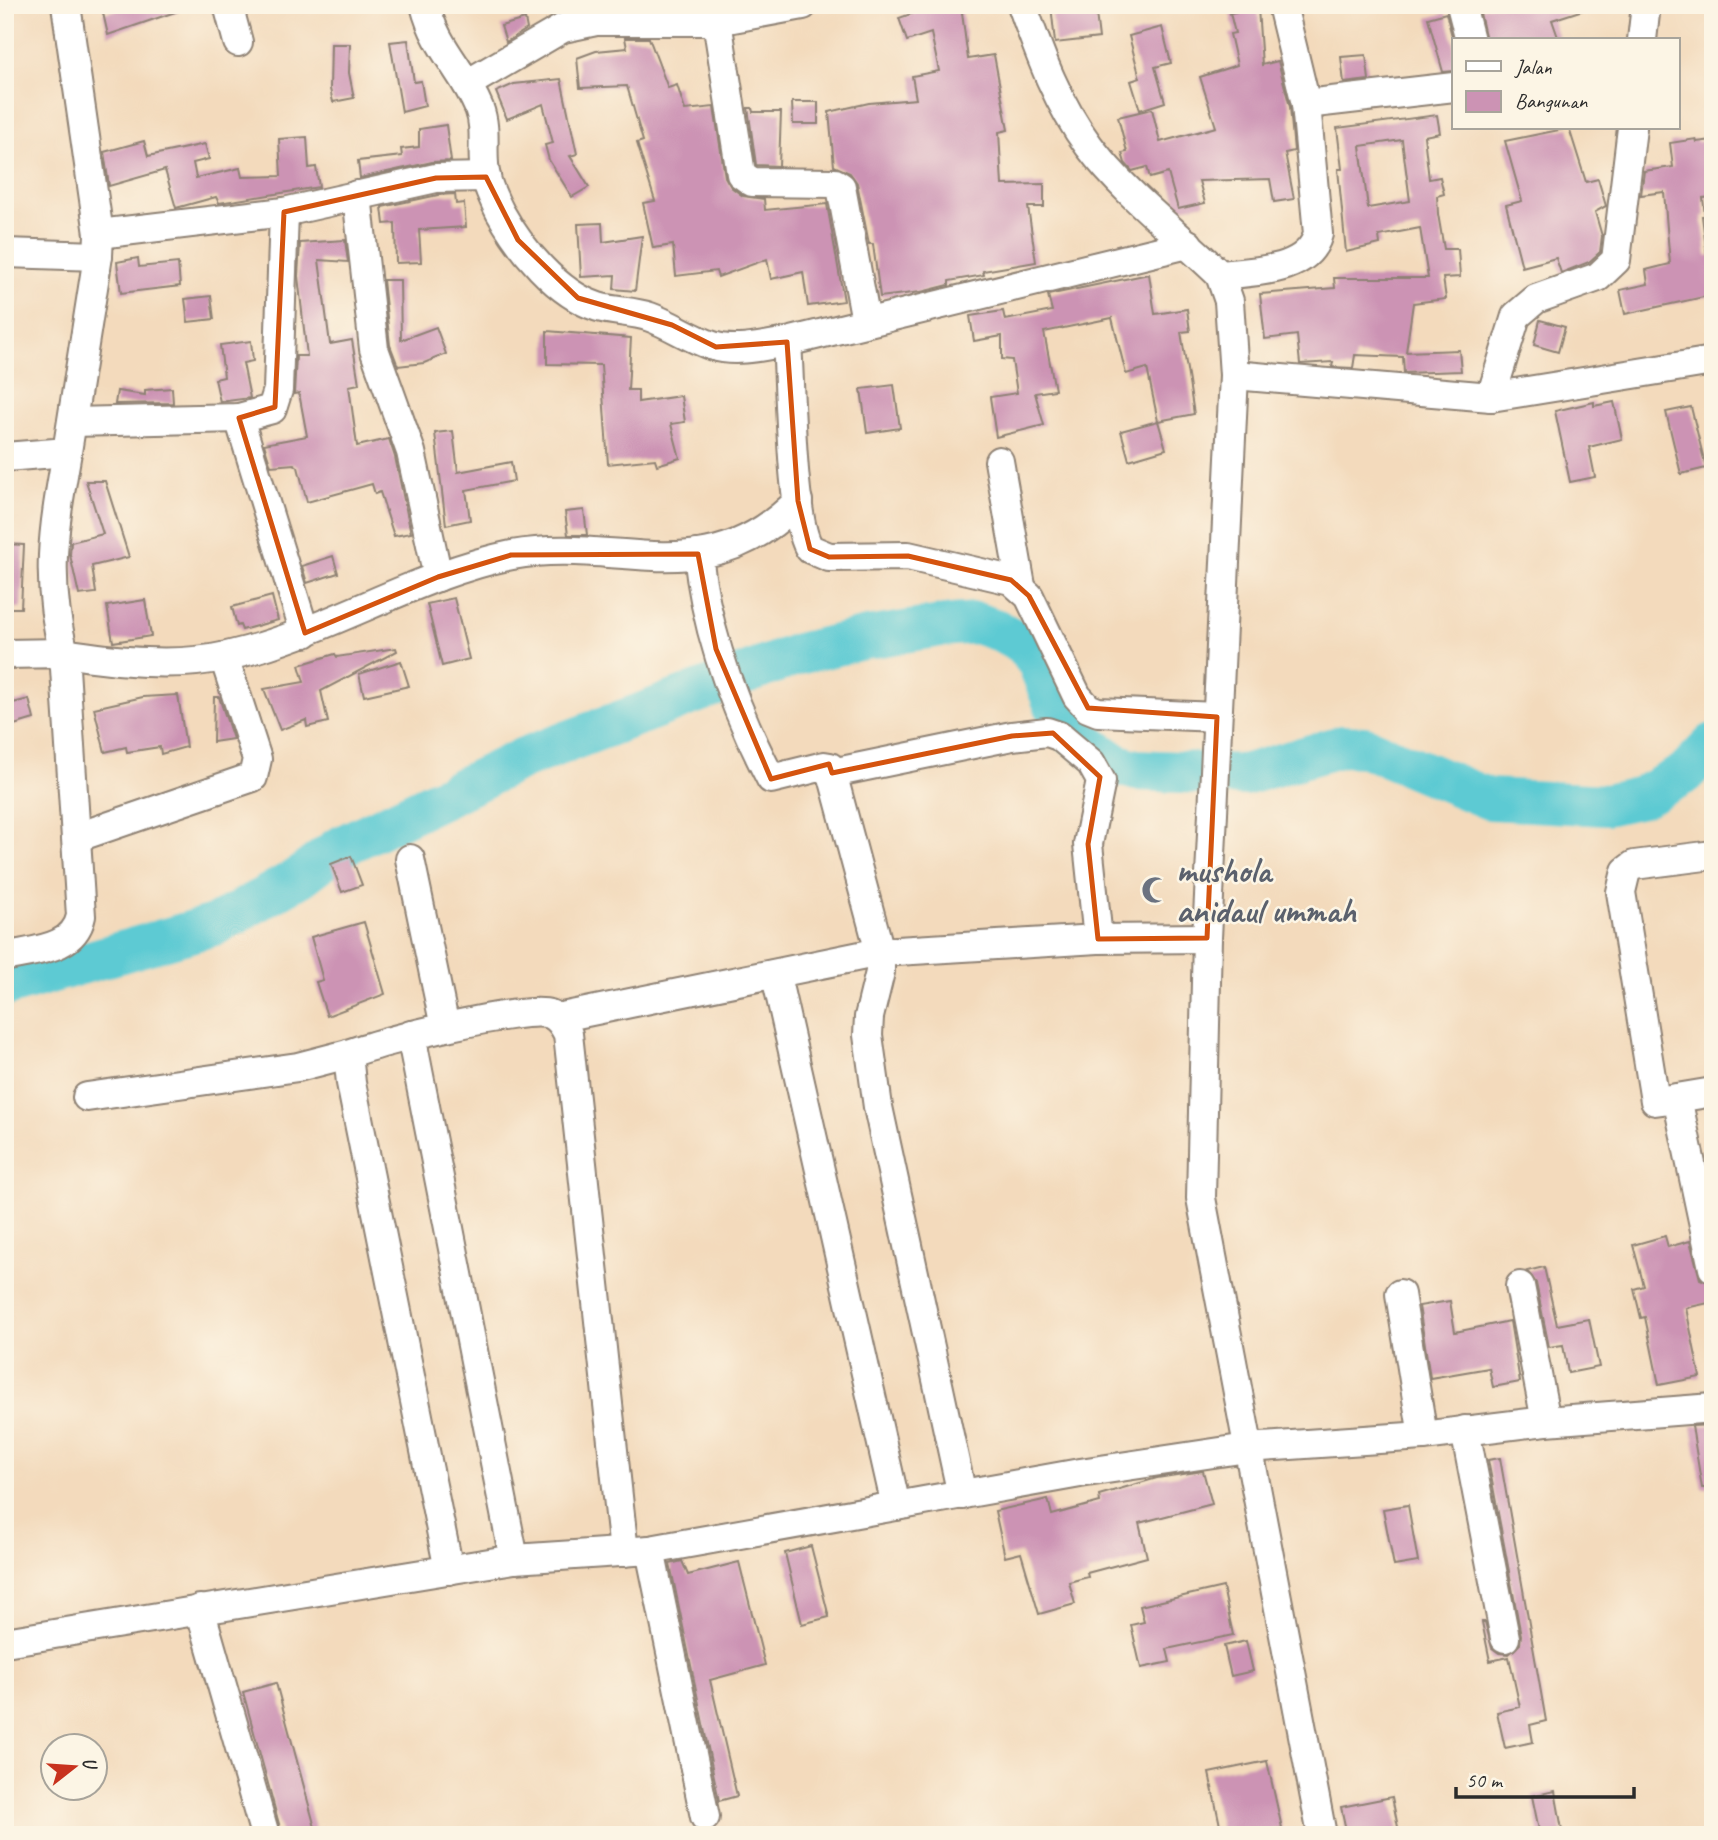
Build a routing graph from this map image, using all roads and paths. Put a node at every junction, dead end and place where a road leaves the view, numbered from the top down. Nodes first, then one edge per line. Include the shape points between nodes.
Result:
1 (66, 5) edge
2 (228, 5) edge
3 (425, 5) edge
4 (803, 5) edge
5 (1022, 5) edge
6 (1282, 5) edge
7 (1461, 5) edge
8 (1646, 5) edge
9 (759, 10) edge
10 (702, 16) edge
11 (1469, 38) edge
12 (1642, 38) edge
13 (238, 42) dead end
14 (467, 84) junction
15 (1452, 87) edge
16 (1306, 104) junction
17 (1632, 130) edge
18 (486, 177) junction
19 (357, 195) junction
20 (284, 212) junction
21 (1188, 244) junction
22 (98, 245) junction
23 (5, 253) edge
24 (1220, 275) junction
25 (866, 321) junction
26 (787, 342) junction
27 (1713, 361) edge
28 (1234, 375) junction
29 (1491, 397) junction
30 (239, 418) junction
31 (73, 422) junction
32 (67, 452) junction
33 (5, 457) edge
34 (999, 461) dead end
35 (798, 501) junction
36 (698, 554) junction
37 (438, 577) junction
38 (1021, 586) junction
39 (305, 633) junction
40 (64, 653) junction
41 (5, 654) edge
42 (224, 657) junction
43 (1216, 725) junction
44 (832, 773) junction
45 (78, 837) junction
46 (1713, 855) edge
47 (410, 859) dead end
48 (1208, 938) junction
49 (1098, 939) junction
50 (880, 952) junction
51 (5, 957) edge
52 (776, 975) junction
53 (557, 1018) junction
54 (445, 1027) junction
55 (411, 1035) junction
56 (348, 1054) junction
57 (1713, 1092) edge
58 (87, 1097) dead end
59 (1677, 1098) junction
60 (1713, 1268) edge
61 (1520, 1286) dead end
62 (1400, 1294) dead end
63 (1713, 1408) edge
64 (1546, 1421) junction
65 (1465, 1430) junction
66 (1423, 1436) junction
67 (1247, 1448) junction
68 (962, 1495) junction
69 (896, 1506) junction
70 (637, 1551) junction
71 (514, 1559) junction
72 (449, 1570) junction
73 (200, 1609) junction
74 (1505, 1638) dead end
75 (5, 1642) edge
76 (705, 1817) dead end
77 (1317, 1833) edge
78 (265, 1835) edge

1 - 22 street
2 - 13 street
3 - 14 street via 434,36
4 - 9 street
5 - 21 street via 1046,71 1090,147
6 - 16 street
7 - 11 street
8 - 12 street
9 - 10 street
10 - 14 street via 577,23
10 - 25 street via 741,174 752,182 835,183 841,187
14 - 18 street via 483,125
15 - 16 street
16 - 24 street via 1318,234 1312,250 1294,262
17 - 29 street via 1616,260 1598,277 1536,299 1521,310
18 - 19 street via 436,178
18 - 26 street via 518,240 552,279 578,298 672,325 716,347
19 - 20 street
19 - 37 street via 374,349 411,452
20 - 22 street
20 - 30 street via 275,405 267,412
21 - 24 street
21 - 25 street
22 - 23 street
22 - 31 street
24 - 28 street via 1229,301
25 - 26 street
26 - 35 street
27 - 29 street
28 - 29 street
28 - 43 street
30 - 31 street
30 - 39 street
31 - 32 street
32 - 33 street
32 - 40 street via 51,586
34 - 38 street
35 - 36 street via 762,531
35 - 38 street via 805,542 820,556 908,556 996,574
36 - 37 street via 655,558 586,552 511,555
36 - 44 street via 704,608 716,649 771,779 824,766
37 - 39 street
38 - 43 street via 1077,696 1088,708
39 - 42 street
40 - 41 street
40 - 42 street via 132,660
40 - 45 street
42 - 45 street via 257,759 253,776
43 - 48 street
44 - 49 street via 1012,736 1047,732 1059,736 1091,763 1101,781 1088,844
44 - 50 street
45 - 51 street via 81,916 76,933 66,942
46 - 59 street via 1634,865 1622,879 1655,1101
47 - 54 street
48 - 49 street
48 - 67 street via 1201,1198
49 - 50 street
50 - 52 street
50 - 68 street via 867,1035 878,1107
52 - 53 street
52 - 69 street
53 - 54 street via 534,1013
53 - 70 street via 568,1034
54 - 55 street
55 - 56 street
55 - 71 street
56 - 58 street via 298,1067
56 - 72 street
57 - 59 street
59 - 60 street
61 - 64 street
62 - 66 street
63 - 64 street
64 - 65 street
65 - 66 street
65 - 74 street
66 - 67 street
67 - 68 street
67 - 77 street
68 - 69 street
69 - 70 street
70 - 71 street
70 - 76 street
71 - 72 street
72 - 73 street
73 - 75 street
73 - 78 street

